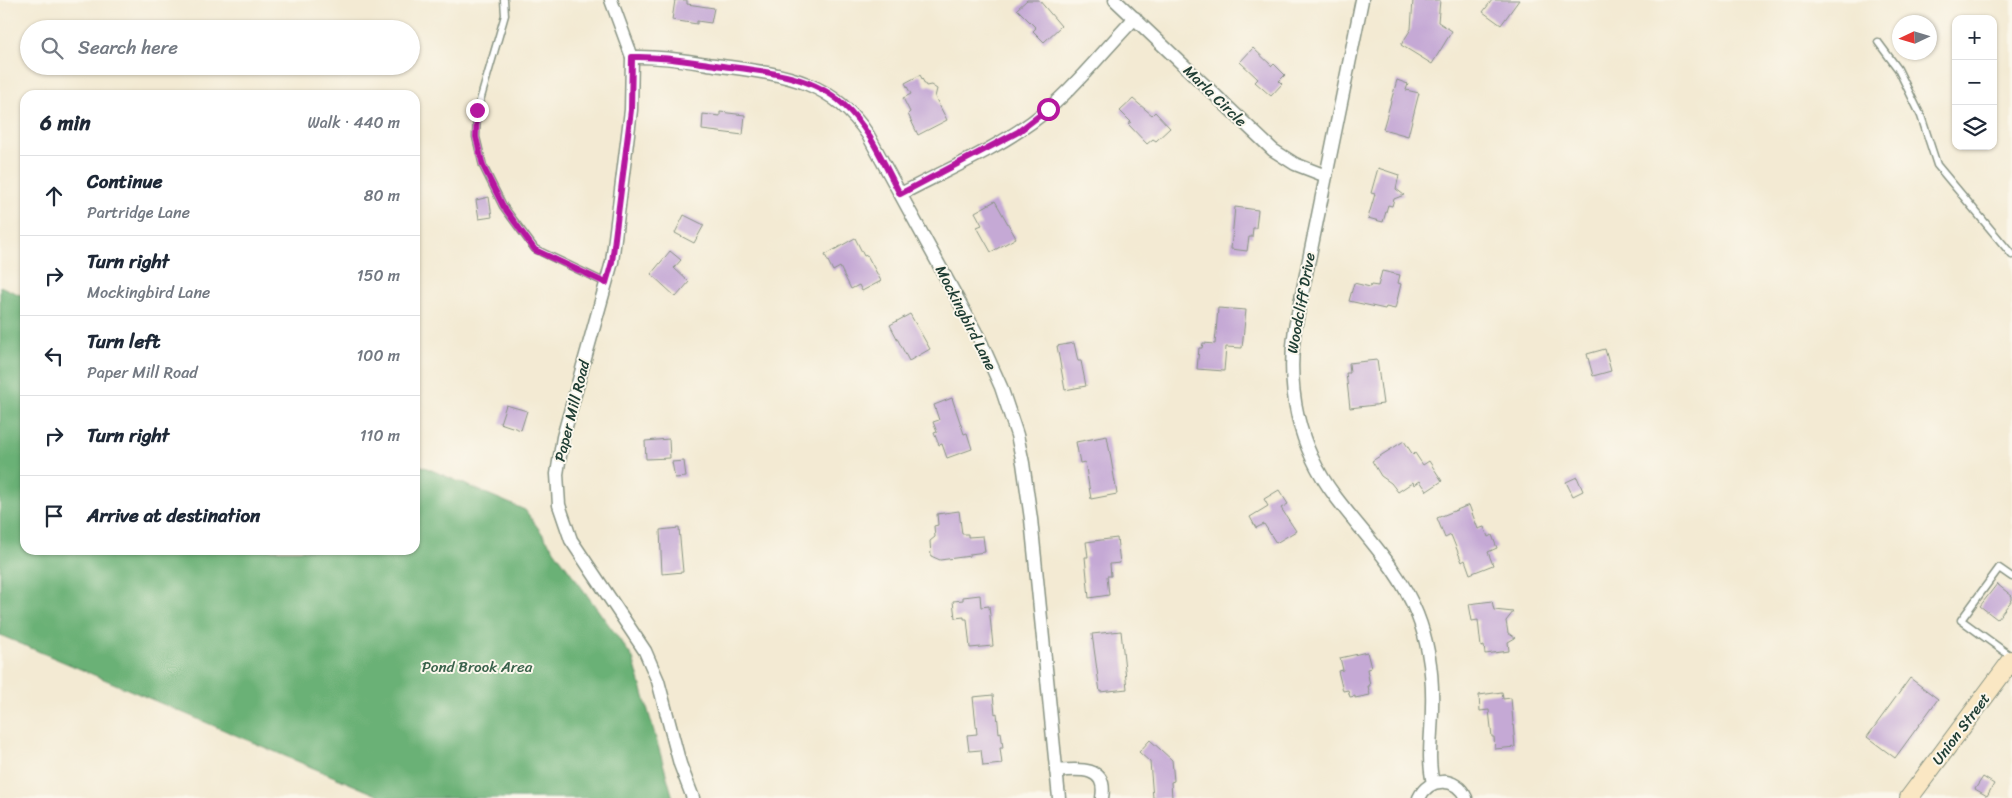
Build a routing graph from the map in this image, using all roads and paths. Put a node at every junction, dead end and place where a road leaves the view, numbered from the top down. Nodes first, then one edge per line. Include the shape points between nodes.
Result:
1 (504, 0) edge
2 (611, 0) edge
3 (1116, 0) edge
4 (1362, 0) edge
5 (1135, 18) junction
6 (1878, 42) dead end
7 (632, 57) junction
8 (1326, 176) junction
9 (900, 194) junction
10 (2012, 255) edge
11 (606, 283) junction
12 (2012, 576) edge
13 (2012, 659) edge
14 (1056, 771) junction
15 (1433, 783) junction
16 (693, 798) edge
17 (1059, 798) edge
18 (1102, 798) edge
19 (1419, 798) edge
20 (1466, 798) edge
21 (1909, 798) edge

1 - 11 lane via 505,15 477,110 476,137 483,166 503,206 535,250
2 - 7 street, Paper Mill Road
3 - 5 street, Marla Circle
4 - 8 street, Woodcliff Drive
5 - 8 street, Marla Circle via 1273,150 1295,164
5 - 9 street via 1032,122
6 - 10 lane via 1898,69 1921,116 1937,165
7 - 9 street, Mockingbird Lane via 772,73 821,89 843,104 860,124
7 - 11 street, Paper Mill Road via 631,110 612,262
8 - 15 street, Woodcliff Drive via 1294,328 1294,399 1302,433 1316,467 1402,581 1417,614 1428,649 1432,679 1430,761
9 - 14 street, Mockingbird Lane via 987,355 1017,435 1031,519
11 - 16 street, Paper Mill Road via 563,437 557,474 559,505 571,540 644,651 658,681 680,764
12 - 13 lane via 1999,568 1961,620
13 - 21 main road, Union Street
14 - 17 street, Mockingbird Lane
14 - 18 street via 1090,771 1100,780
15 - 19 street
15 - 20 street via 1450,782 1458,786

